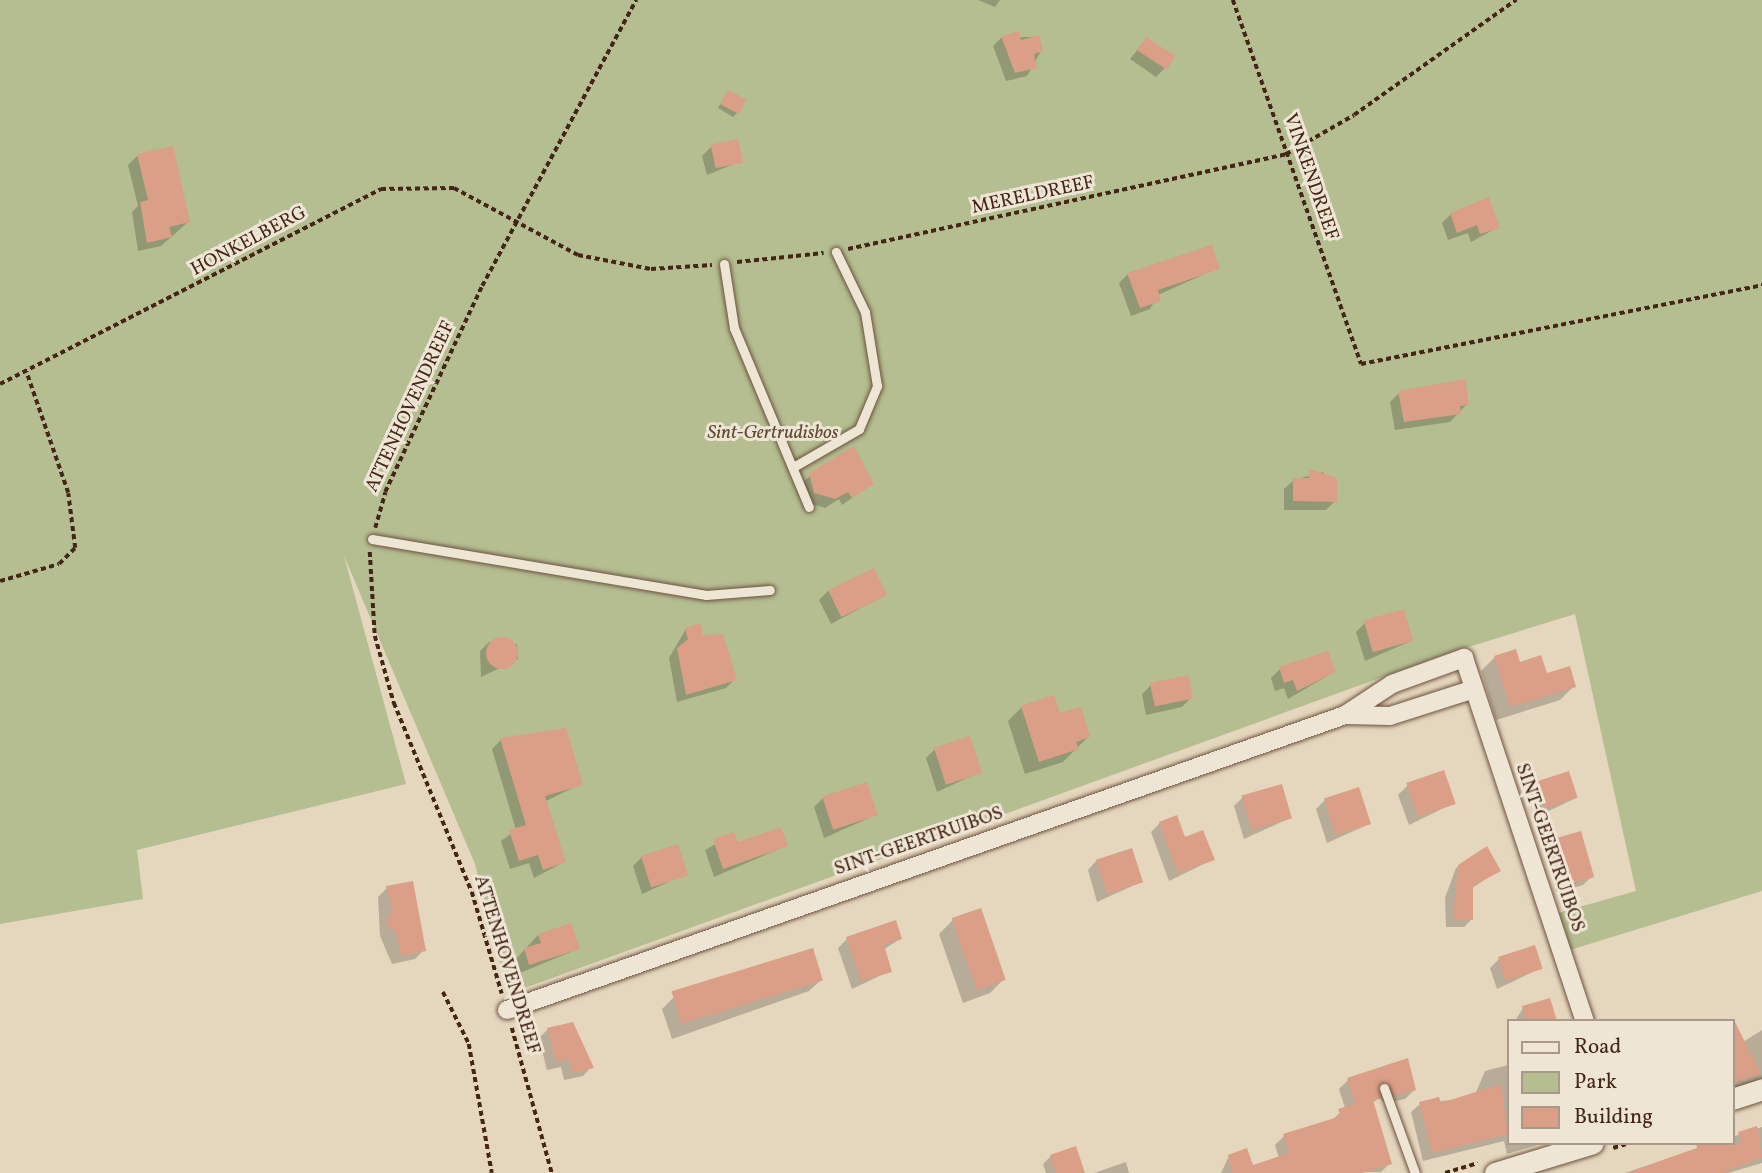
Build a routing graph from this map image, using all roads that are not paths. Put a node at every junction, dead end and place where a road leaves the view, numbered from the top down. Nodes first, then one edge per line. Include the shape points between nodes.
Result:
1 (836, 252) road end
2 (724, 264) road end
3 (795, 466) junction
4 (810, 507) dead end
5 (372, 539) road end
6 (770, 590) dead end
7 (1474, 689) junction
8 (1345, 715) junction
9 (507, 1010) road end
10 (1584, 1019) edge
11 (1384, 1087) dead end
12 (1762, 1089) edge
13 (1734, 1098) edge
14 (1586, 1145) edge
15 (1415, 1173) edge
16 (1495, 1173) edge

1 - 3 lane via 865,312 877,386 859,429
2 - 3 lane via 734,328
3 - 4 lane
5 - 6 lane via 706,595
7 - 8 street, SINT-GEERTRUIBOS via 1390,716
7 - 8 street, SINT-GEERTRUIBOS via 1464,658 1392,684
7 - 10 street, SINT-GEERTRUIBOS
8 - 9 street, SINT-GEERTRUIBOS
11 - 15 lane
12 - 13 street
14 - 16 street

